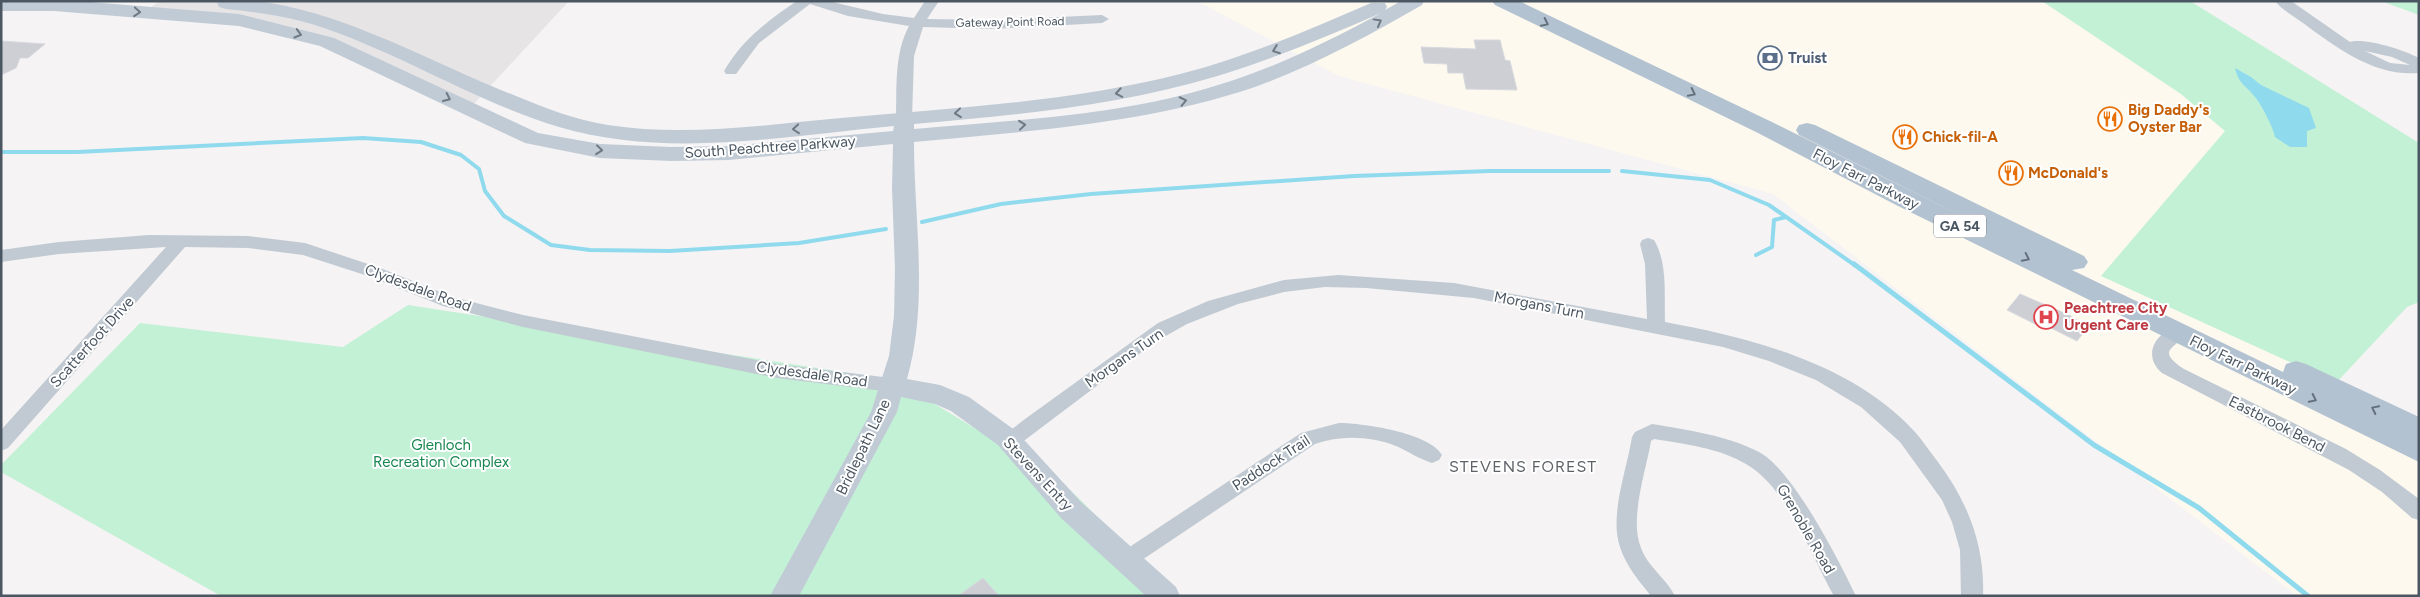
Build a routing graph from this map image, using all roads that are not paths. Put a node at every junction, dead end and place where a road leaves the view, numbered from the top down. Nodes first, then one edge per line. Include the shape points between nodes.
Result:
1 (207, 1) edge
2 (806, 1) edge
3 (813, 1) edge
4 (932, 1) edge
5 (1390, 1) edge
6 (1416, 1) edge
7 (1502, 1) edge
8 (1541, 1) edge
9 (2282, 1) edge
10 (56, 3) edge
11 (1, 5) edge
12 (1102, 19) dead end
13 (917, 21) junction
14 (2340, 41) junction
15 (2419, 65) edge
16 (2419, 69) edge
17 (731, 71) dead end
18 (904, 127) junction
19 (1913, 192) junction
20 (182, 241) junction
21 (1648, 244) dead end
22 (1, 256) edge
23 (1656, 328) junction
24 (2177, 333) junction
25 (891, 385) junction
26 (2419, 430) edge
27 (1010, 441) junction
28 (1, 443) edge
29 (2419, 451) edge
30 (1432, 455) dead end
31 (2419, 512) edge
32 (1126, 560) junction
33 (784, 596) edge
34 (1166, 596) edge
35 (1664, 596) edge
36 (1845, 596) edge
37 (1972, 596) edge

18 -> 1 main road, South Peachtree Parkway via 715,135 623,133 575,125 441,72 347,30 305,17
2 - 17 street via 754,40
3 - 13 street, Gateway Point Road via 851,12
4 - 13 street
5 -> 18 main road, South Peachtree Parkway via 1272,51 1184,79 1117,94
18 -> 6 main road, South Peachtree Parkway via 1069,121 1215,93 1341,43
7 -> 19 main road, Floy Farr Parkway / GA 54 via 1766,128
8 - 19 main road, Floy Farr Parkway / GA 54
9 - 14 street
10 - 11 main road, South Peachtree Parkway
10 -> 18 main road, South Peachtree Parkway via 239,20 289,31 327,42 532,138 581,148 671,154 729,153
12 - 13 street, Gateway Point Road via 981,25
13 - 18 street via 906,49
14 - 15 street via 2399,55
14 - 16 street via 2372,61
18 - 25 main road, Bridlepath Lane via 906,316 902,356
19 -> 24 main road, Floy Farr Parkway / GA 54
26 -> 19 main road, Floy Farr Parkway via 2024,236 2001,233
20 - 22 street, Clydesdale Road via 59,248
20 - 25 street, Clydesdale Road via 248,242 305,249 449,302 523,321 748,365
20 - 28 street, Scatterfoot Drive
21 - 23 street via 1654,264
23 - 27 street, Morgans Turn via 1474,292 1354,281 1312,281 1243,296 1190,316 1150,336
23 - 37 street, Morgans Turn via 1786,359 1836,381 1874,406 1924,454 1949,495 1969,539 1974,574
24 -> 29 main road, Floy Farr Parkway / GA 54
24 - 31 street, Eastbrook Bend via 2163,342 2160,351 2164,364 2177,374 2337,454 2404,497
25 - 27 main road, Stevens Entry via 960,404
25 - 33 main road, Bridlepath Lane via 884,412
27 - 32 main road, Stevens Entry via 1071,510
30 - 32 street, Paddock Trail via 1412,443 1384,434 1325,431 1308,438
32 - 34 main road, Stevens Entry
35 - 36 street, Grenoble Road via 1634,555 1628,541 1627,523 1642,437 1652,431 1740,452 1761,463 1793,502

